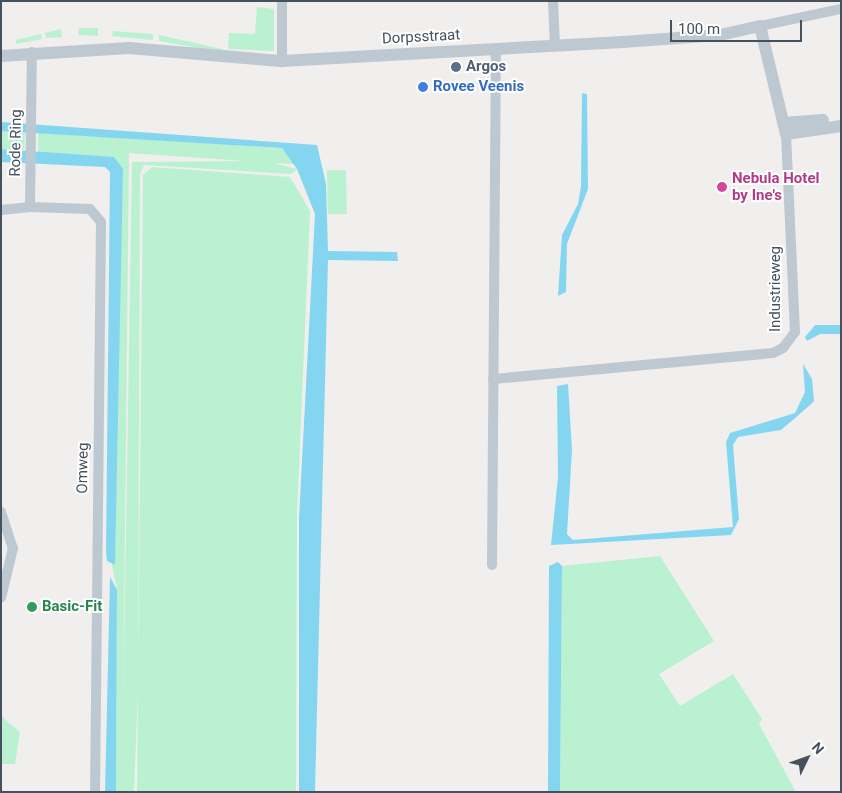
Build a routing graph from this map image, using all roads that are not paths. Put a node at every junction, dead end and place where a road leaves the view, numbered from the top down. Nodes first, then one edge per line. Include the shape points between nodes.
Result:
1 (282, 1) edge
2 (553, 1) edge
3 (841, 9) edge
4 (760, 26) junction
5 (555, 46) junction
6 (496, 49) junction
7 (32, 52) junction
8 (1, 56) edge
9 (282, 61) junction
10 (841, 119) edge
11 (841, 126) edge
12 (784, 129) junction
13 (30, 207) junction
14 (1, 210) edge
15 (493, 379) junction
16 (1, 512) edge
17 (492, 565) dead end
18 (1, 598) edge
19 (95, 792) edge

1 - 9 street
2 - 5 street
3 - 4 street, Dorpsstraat
4 - 5 street, Dorpsstraat via 720,34
4 - 12 street, Industrieweg
5 - 6 street, Dorpsstraat
6 - 9 street, Dorpsstraat
6 - 15 street
7 - 8 street, Dorpsstraat
7 - 9 street, Dorpsstraat via 129,48
7 - 13 street, Rode Ring
10 - 12 street
11 - 12 street
12 - 15 street, Industrieweg via 795,320 790,342 773,353
13 - 14 street
13 - 19 street, Omweg via 90,209 101,222
15 - 17 street
16 - 18 street via 13,548

